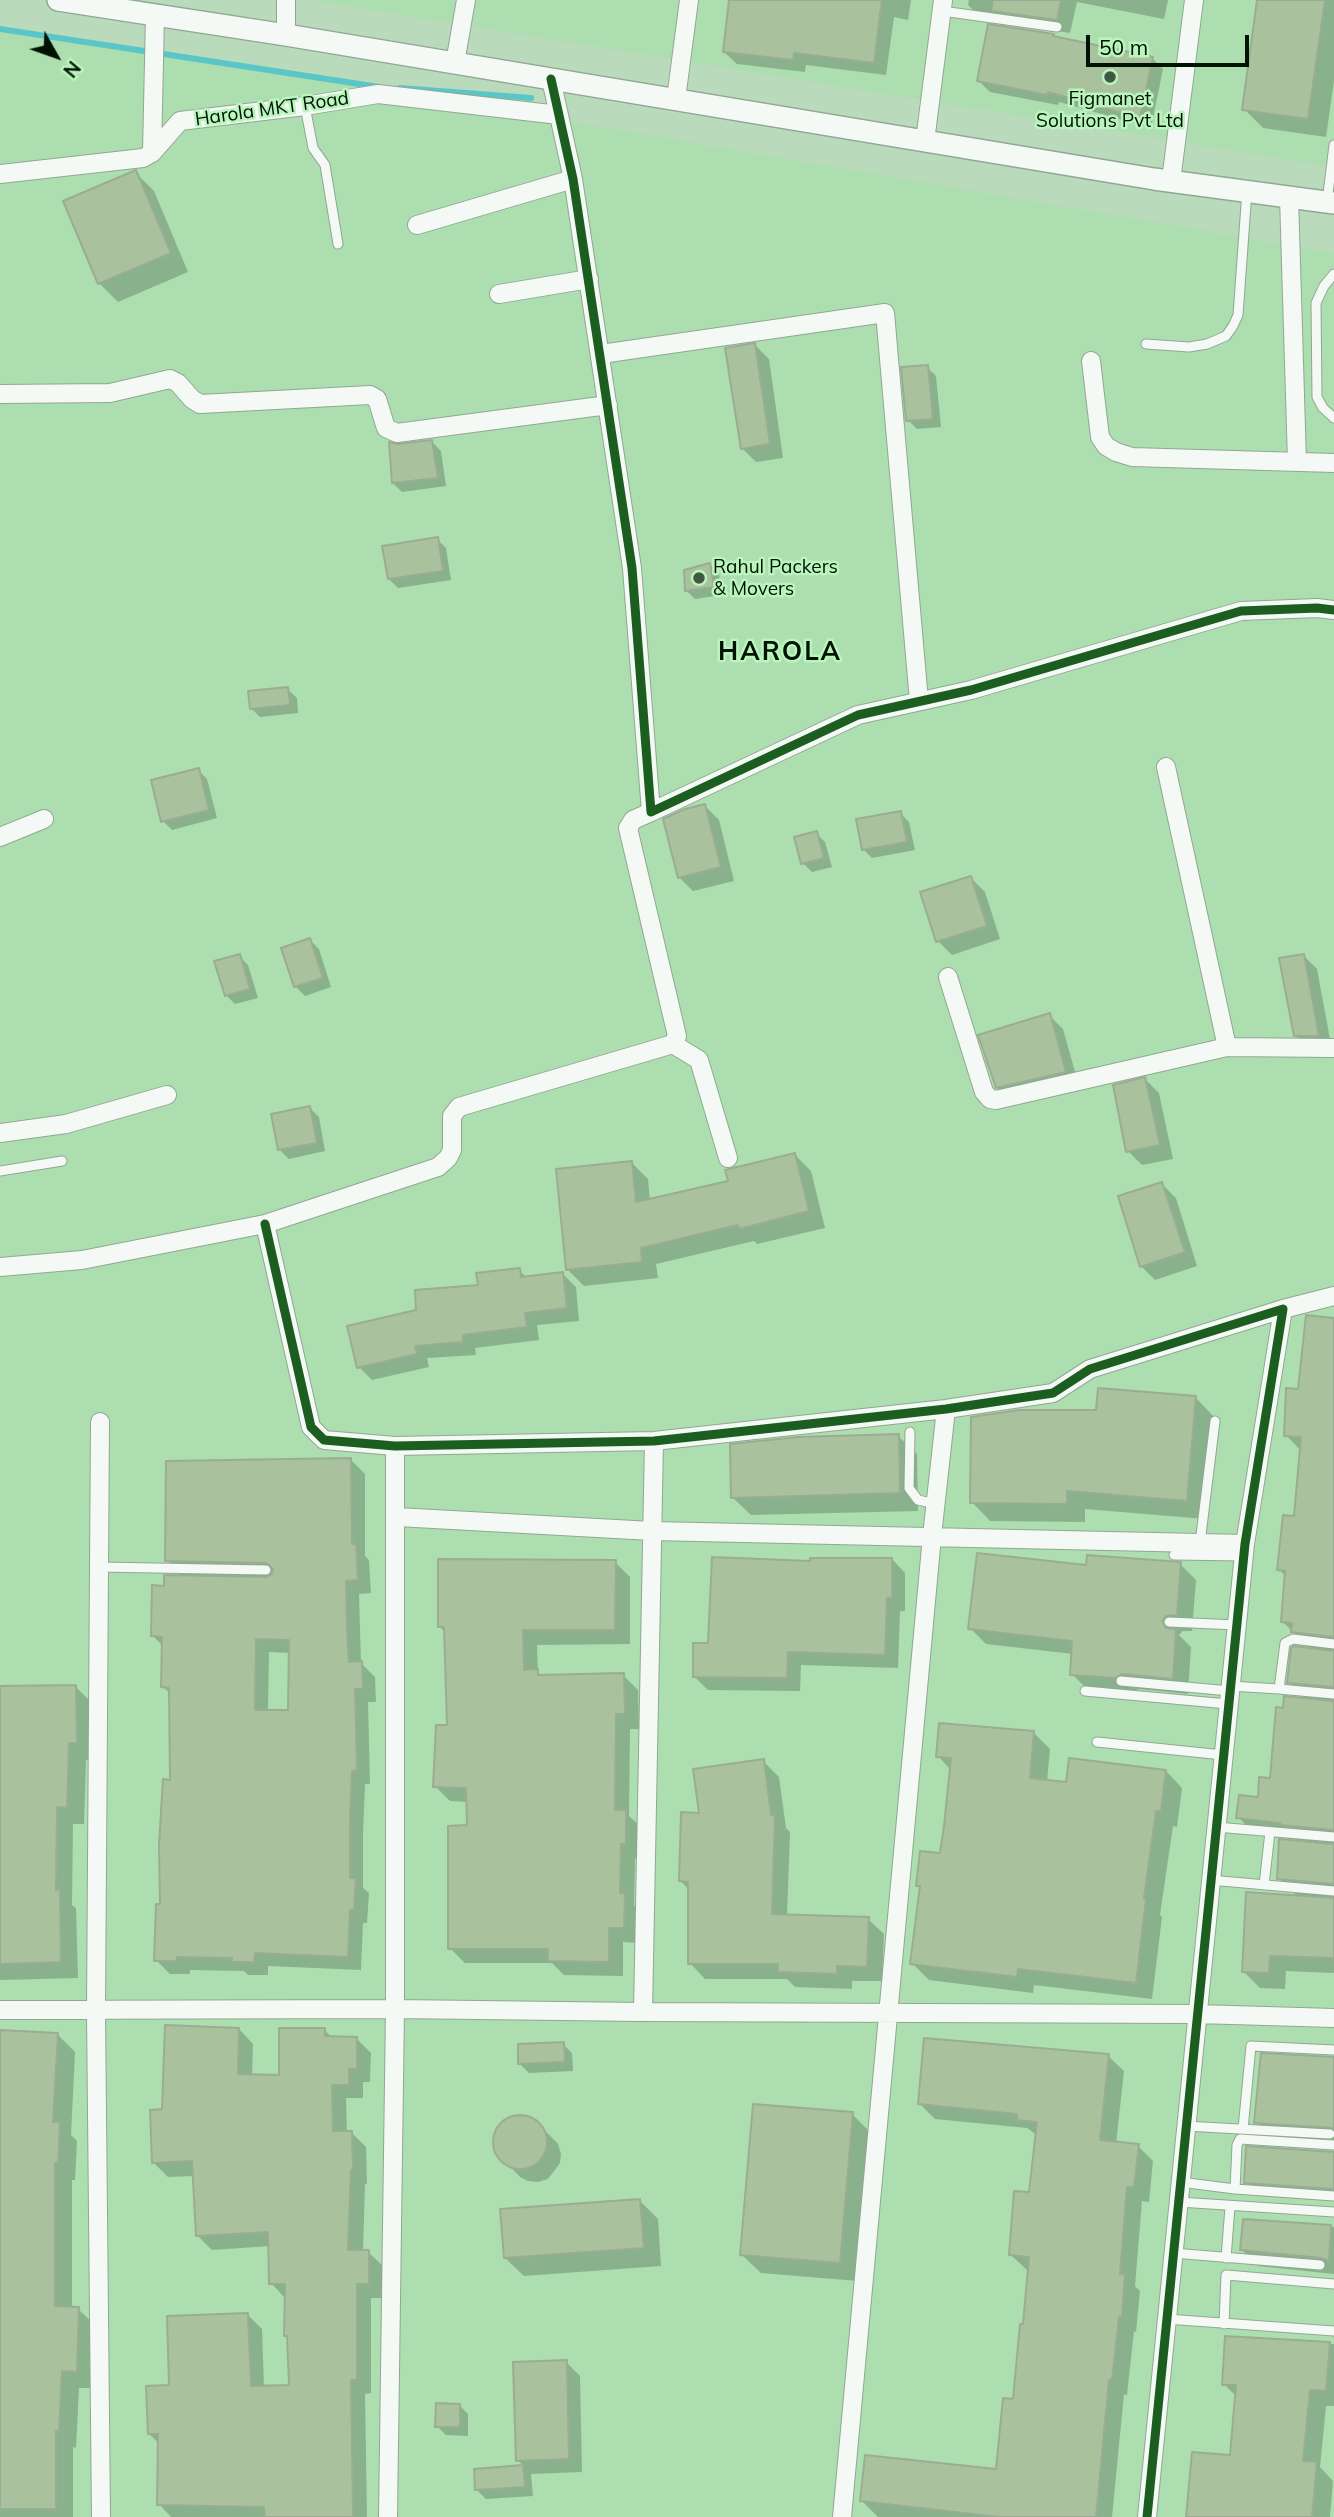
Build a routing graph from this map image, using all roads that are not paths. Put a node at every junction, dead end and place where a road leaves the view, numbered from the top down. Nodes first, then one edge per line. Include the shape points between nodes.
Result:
1 (58, 0) edge
2 (286, 0) edge
3 (466, 0) edge
4 (689, 0) edge
5 (1194, 0) edge
6 (943, 6) edge
7 (155, 22) junction
8 (1057, 27) dead end
9 (286, 35) junction
10 (456, 63) junction
11 (551, 79) junction
12 (676, 99) junction
13 (305, 106) junction
14 (559, 116) junction
15 (925, 141) junction
16 (1334, 145) edge
17 (152, 153) junction
18 (0, 174) edge
19 (573, 179) junction
20 (1171, 181) junction
21 (1247, 191) junction
22 (1289, 197) junction
23 (1330, 203) edge
24 (417, 225) dead end
25 (338, 244) dead end
26 (1334, 274) edge
27 (589, 279) junction
28 (499, 295) dead end
29 (1146, 344) dead end
30 (601, 354) junction
31 (1091, 361) dead end
32 (0, 394) edge
33 (608, 405) junction
34 (1334, 418) edge
35 (1297, 462) junction
36 (1334, 463) edge
37 (1334, 610) edge
38 (919, 701) junction
39 (1166, 767) dead end
40 (651, 812) junction
41 (44, 818) dead end
42 (0, 837) edge
43 (948, 977) dead end
44 (673, 1044) junction
45 (1227, 1047) junction
46 (1334, 1048) edge
47 (167, 1095) dead end
48 (0, 1133) edge
49 (728, 1158) dead end
50 (62, 1161) dead end
51 (0, 1171) edge
52 (265, 1224) junction
53 (0, 1267) edge
54 (1334, 1296) edge
55 (1283, 1309) junction
56 (946, 1409) junction
57 (1215, 1421) dead end
58 (100, 1422) dead end
59 (911, 1432) dead end
60 (654, 1441) junction
61 (396, 1446) junction
62 (936, 1504) junction
63 (397, 1517) junction
64 (652, 1531) junction
65 (932, 1536) junction
66 (1200, 1543) junction
67 (1244, 1550) junction
68 (1174, 1555) dead end
69 (99, 1567) junction
70 (266, 1570) dead end
71 (1169, 1622) dead end
72 (1237, 1625) junction
73 (1334, 1644) edge
74 (1121, 1681) dead end
75 (1279, 1689) junction
76 (1085, 1691) dead end
77 (1229, 1693) junction
78 (1334, 1694) edge
79 (1097, 1742) dead end
80 (1223, 1755) junction
81 (1216, 1828) junction
82 (1270, 1832) junction
83 (1334, 1837) edge
84 (1210, 1881) junction
85 (1264, 1885) junction
86 (1334, 1891) edge
87 (395, 2009) junction
88 (0, 2010) edge
89 (96, 2011) junction
90 (643, 2012) junction
91 (889, 2013) junction
92 (1197, 2014) junction
93 (1334, 2018) edge
94 (1334, 2050) edge
95 (1185, 2126) junction
96 (1243, 2129) junction
97 (1330, 2134) dead end
98 (1334, 2145) edge
99 (1180, 2182) junction
100 (1235, 2189) junction
101 (1334, 2196) edge
102 (1178, 2202) junction
103 (1230, 2207) junction
104 (1334, 2212) edge
105 (1173, 2253) junction
106 (1226, 2258) junction
107 (1320, 2265) dead end
108 (1334, 2284) edge
109 (1166, 2319) junction
110 (1224, 2324) junction
111 (1334, 2331) edge
112 (101, 2517) edge
113 (388, 2517) edge
114 (842, 2517) edge
115 (1146, 2517) edge

1 - 7 street
2 - 9 street
3 - 10 street
4 - 12 street
5 - 20 street
6 - 8 lane
6 - 15 street
7 - 9 street
7 - 17 street
9 - 10 street
10 - 11 street
11 - 12 street
11 - 14 street
12 - 15 street
13 - 14 street, Harola MKT Road via 378,94
13 - 17 street, Harola MKT Road via 180,121
13 - 25 lane via 313,148 325,165
14 - 19 street
15 - 20 street
16 - 23 lane
17 - 18 street via 143,158
19 - 24 street
19 - 27 street
20 - 21 street
21 - 22 street
21 - 29 lane via 1238,315 1233,326 1226,336 1207,344
22 - 23 street
22 - 35 street
26 - 34 lane via 1316,303 1316,317 1317,397
27 - 28 street
27 - 30 street
30 - 33 street
30 - 38 street via 885,313
31 - 35 street via 1100,436 1116,452 1132,457
32 - 33 street via 110,393 170,379 200,404 370,396 377,399 386,428 397,433
33 - 40 street via 632,568
35 - 36 street
37 - 38 street via 1241,611
38 - 40 street via 858,715
39 - 45 street
40 - 44 street via 633,820 628,828 677,1036
41 - 42 street
43 - 45 street via 990,1099
44 - 49 street via 699,1060
44 - 52 street via 459,1107 453,1113 452,1150 443,1164
45 - 46 street
47 - 48 street via 66,1124
50 - 51 lane
52 - 53 street via 82,1260
52 - 61 street via 311,1427 324,1440
54 - 55 street
55 - 56 street via 1090,1369 1053,1393
55 - 67 street
56 - 60 street
56 - 62 street
57 - 66 lane
58 - 69 street
59 - 62 lane via 909,1488 918,1500
60 - 61 street
60 - 64 street
61 - 63 street
62 - 65 street
63 - 64 street
63 - 87 street
64 - 65 street
64 - 90 street
65 - 66 street
65 - 91 street
66 - 67 street
67 - 68 lane
67 - 72 street
69 - 70 lane
69 - 89 street
71 - 72 lane
72 - 77 street
73 - 75 lane via 1293,1639 1285,1643
74 - 77 lane
75 - 77 lane
75 - 78 lane
76 - 77 lane
77 - 80 street
79 - 80 lane
80 - 81 street
81 - 82 lane
81 - 84 street
82 - 83 lane
82 - 85 lane
84 - 85 lane
84 - 92 street
85 - 86 lane
87 - 89 street
87 - 90 street
87 - 113 street
88 - 89 street
89 - 112 street
90 - 91 street
91 - 92 street
91 - 114 street
92 - 93 street
92 - 95 street
94 - 96 lane via 1251,2046
95 - 96 lane
95 - 99 street
96 - 97 lane
98 - 100 lane via 1240,2139
99 - 100 lane
99 - 102 street
100 - 101 lane
102 - 103 lane
102 - 105 street
103 - 104 lane
103 - 106 lane
105 - 106 lane
105 - 109 street
106 - 107 lane
108 - 110 lane via 1226,2274
109 - 110 lane
109 - 115 street
110 - 111 lane

